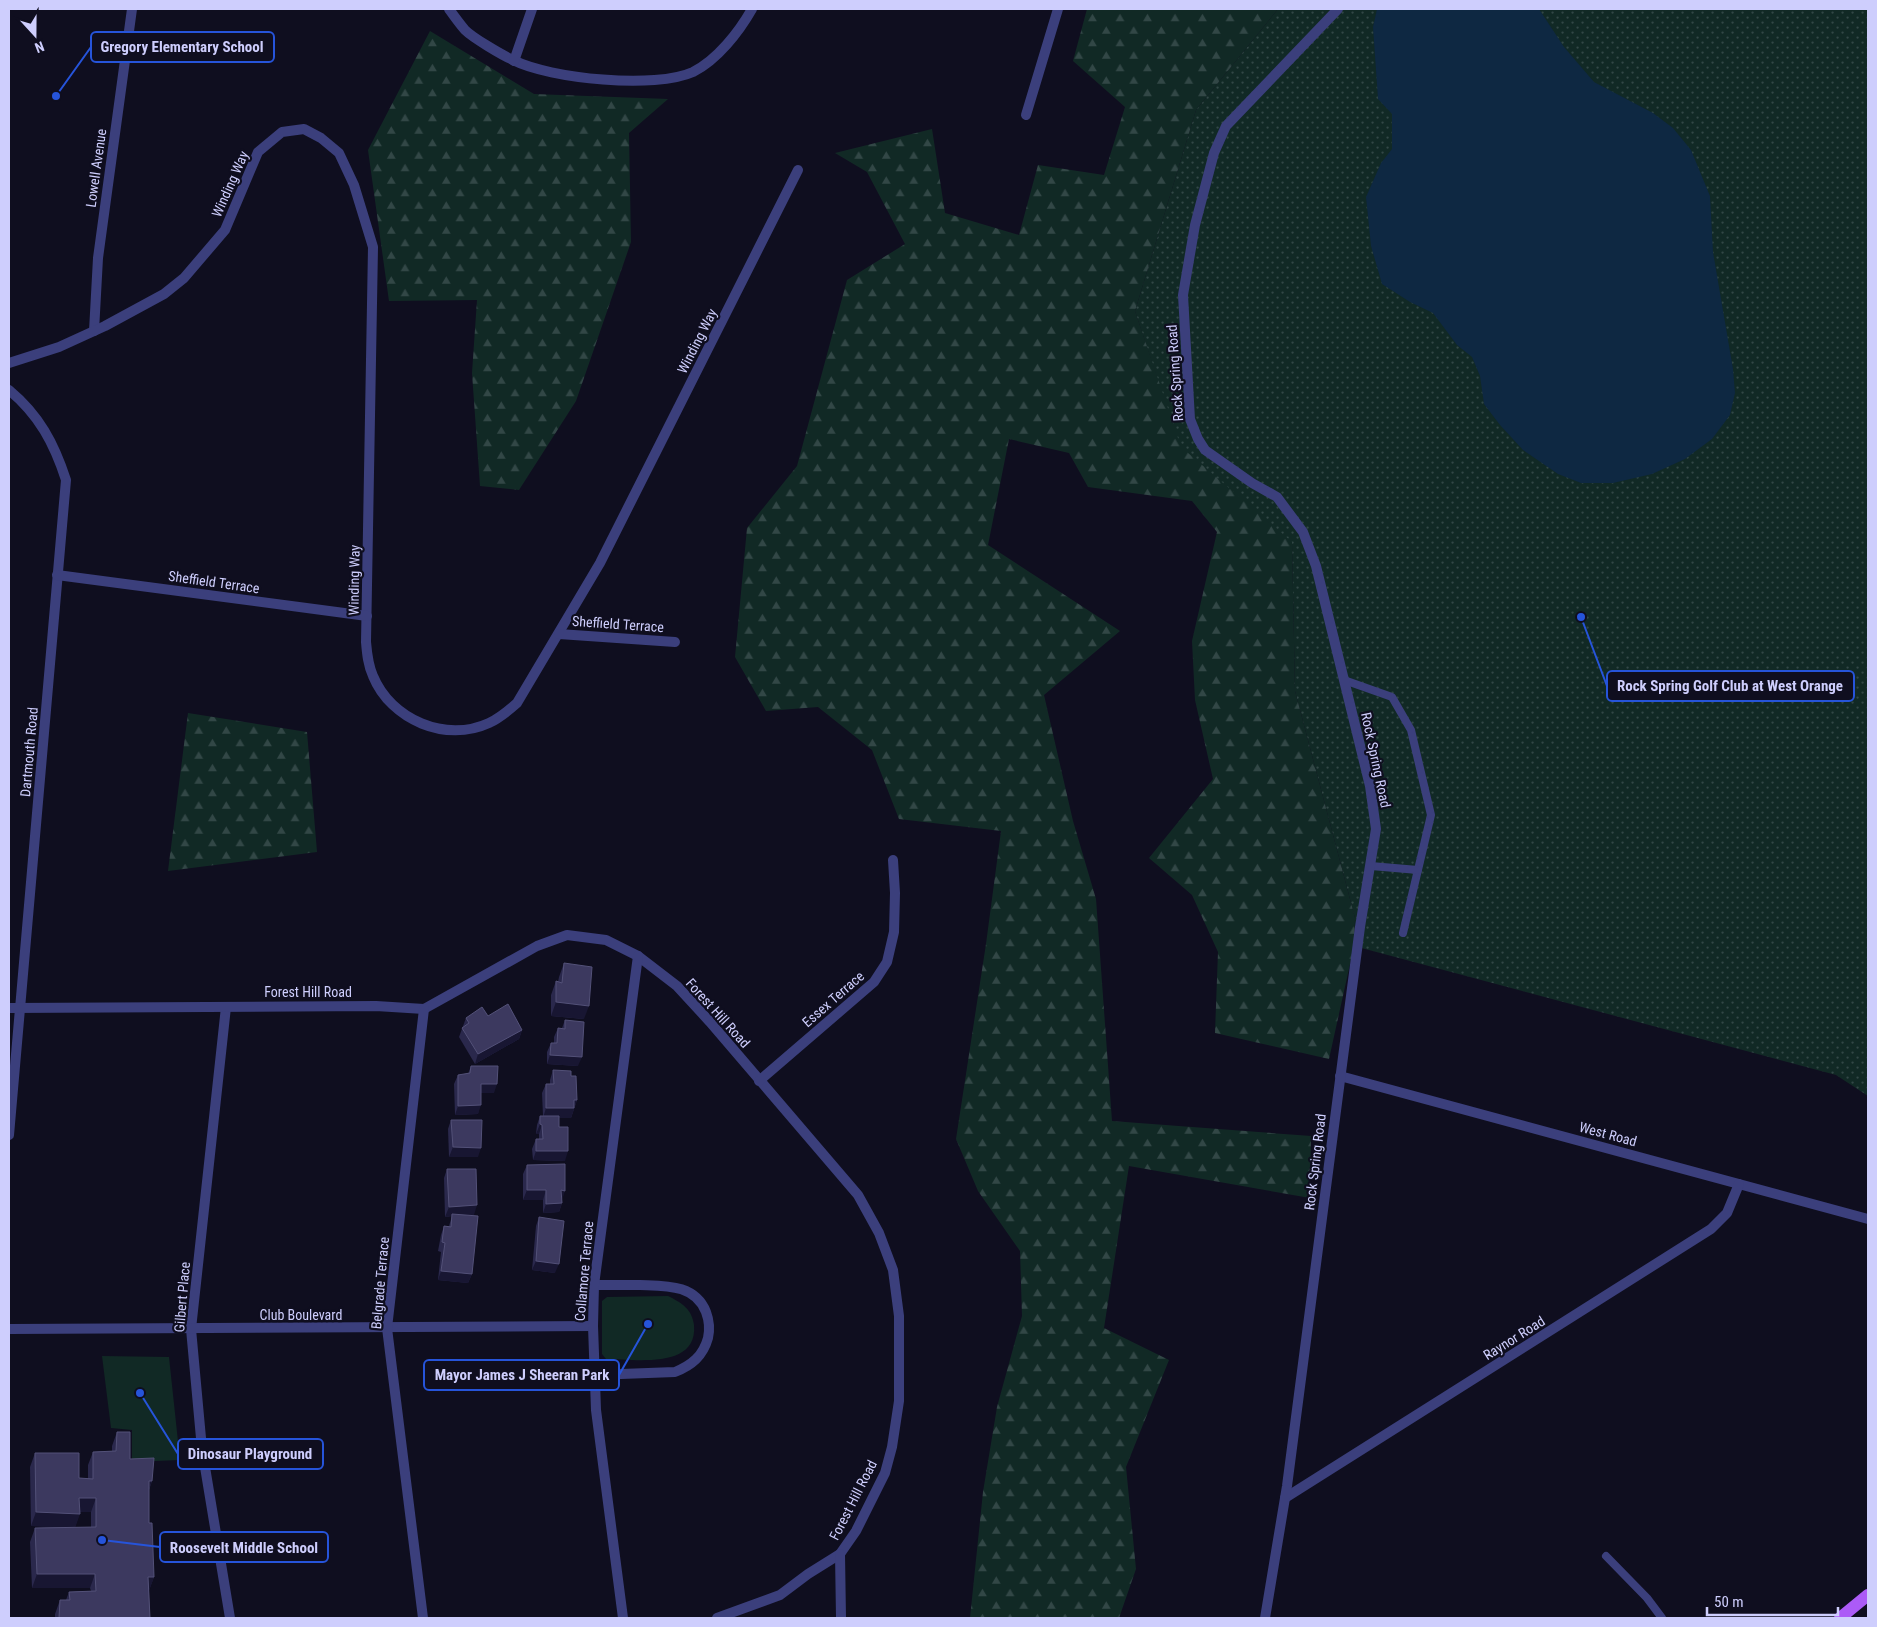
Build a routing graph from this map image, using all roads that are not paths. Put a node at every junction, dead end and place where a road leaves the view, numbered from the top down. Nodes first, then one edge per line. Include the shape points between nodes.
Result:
1 (132, 9) edge
2 (449, 9) edge
3 (532, 9) edge
4 (752, 9) edge
5 (1058, 9) edge
6 (1338, 9) edge
7 (514, 61) junction
8 (1026, 115) dead end
9 (798, 170) dead end
10 (94, 331) junction
11 (9, 363) edge
12 (9, 390) edge
13 (57, 575) junction
14 (368, 616) junction
15 (559, 634) junction
16 (675, 642) dead end
17 (1344, 680) junction
18 (893, 860) dead end
19 (1371, 866) junction
20 (1418, 870) junction
21 (1404, 933) dead end
22 (638, 956) junction
23 (226, 1007) junction
24 (9, 1008) edge
25 (21, 1008) junction
26 (424, 1009) junction
27 (1340, 1076) junction
28 (759, 1081) junction
29 (9, 1135) edge
30 (1739, 1184) junction
31 (1868, 1219) edge
32 (594, 1285) junction
33 (592, 1326) junction
34 (191, 1328) junction
35 (387, 1328) junction
36 (9, 1329) edge
37 (594, 1375) junction
38 (1285, 1498) junction
39 (840, 1554) junction
40 (1606, 1556) dead end
41 (1868, 1595) edge
42 (230, 1618) edge
43 (424, 1618) edge
44 (622, 1618) edge
45 (717, 1618) edge
46 (841, 1618) edge
47 (1265, 1618) edge
48 (1662, 1618) edge
49 (1840, 1618) edge

1 - 10 street, Lowell Avenue via 98,258
2 - 7 street via 466,32
3 - 7 street
4 - 7 street via 717,56 693,72 668,79 612,81 554,73
5 - 8 street
6 - 17 street, Rock Spring Road via 1226,126 1214,153 1195,225 1183,296 1190,419 1205,450 1277,497 1303,532 1316,566
9 - 15 street, Winding Way via 600,563
10 - 11 street, Winding Way via 59,347
10 - 14 street, Winding Way via 164,294 184,278 224,230 258,152 282,132 304,129 339,153 354,186 373,247
12 - 13 street, Dartmouth Road via 20,398 46,430 58,453 66,480
13 - 14 street, Sheffield Terrace
13 - 25 street, Dartmouth Road
14 - 15 street, Winding Way via 366,642 372,676 387,699 416,722 451,730 470,729 504,715 517,703
15 - 16 street, Sheffield Terrace
17 - 19 street, Rock Spring Road via 1370,786 1376,829
17 - 20 lane via 1392,697 1411,730 1431,815
18 - 28 street, Essex Terrace via 894,932 887,962 874,982
19 - 20 lane
19 - 27 street, Rock Spring Road
20 - 21 lane
22 - 26 street, Forest Hill Road via 606,940 567,935 537,946
22 - 28 street, Forest Hill Road via 677,986
22 - 32 street, Collamore Terrace
23 - 25 street, Forest Hill Road
23 - 26 street, Forest Hill Road via 376,1006
23 - 34 street, Gilbert Place
24 - 25 street, Forest Hill Road
25 - 29 street, Dartmouth Road
26 - 35 street, Belgrade Terrace
27 - 30 street, West Road
27 - 38 street, Rock Spring Road
28 - 39 street, Forest Hill Road via 858,1196 893,1270 899,1316 899,1401 892,1447 885,1473 856,1531
30 - 31 street, West Road
30 - 38 street, Raynor Road via 1727,1213 1711,1229
32 - 33 street, Collamore Terrace
32 - 37 street via 684,1289 704,1307 709,1320 709,1334 706,1347 698,1358 675,1372
33 - 35 street, Club Boulevard
33 - 37 street, Collamore Terrace
34 - 35 street, Club Boulevard
34 - 36 street, Club Boulevard
34 - 42 street, Gilbert Place via 202,1449
35 - 43 street, Belgrade Terrace
37 - 44 street, Collamore Terrace
38 - 47 street, Rock Spring Road
39 - 45 street, Forest Hill Road via 780,1595
39 - 46 street
40 - 48 lane
41 - 49 main road

